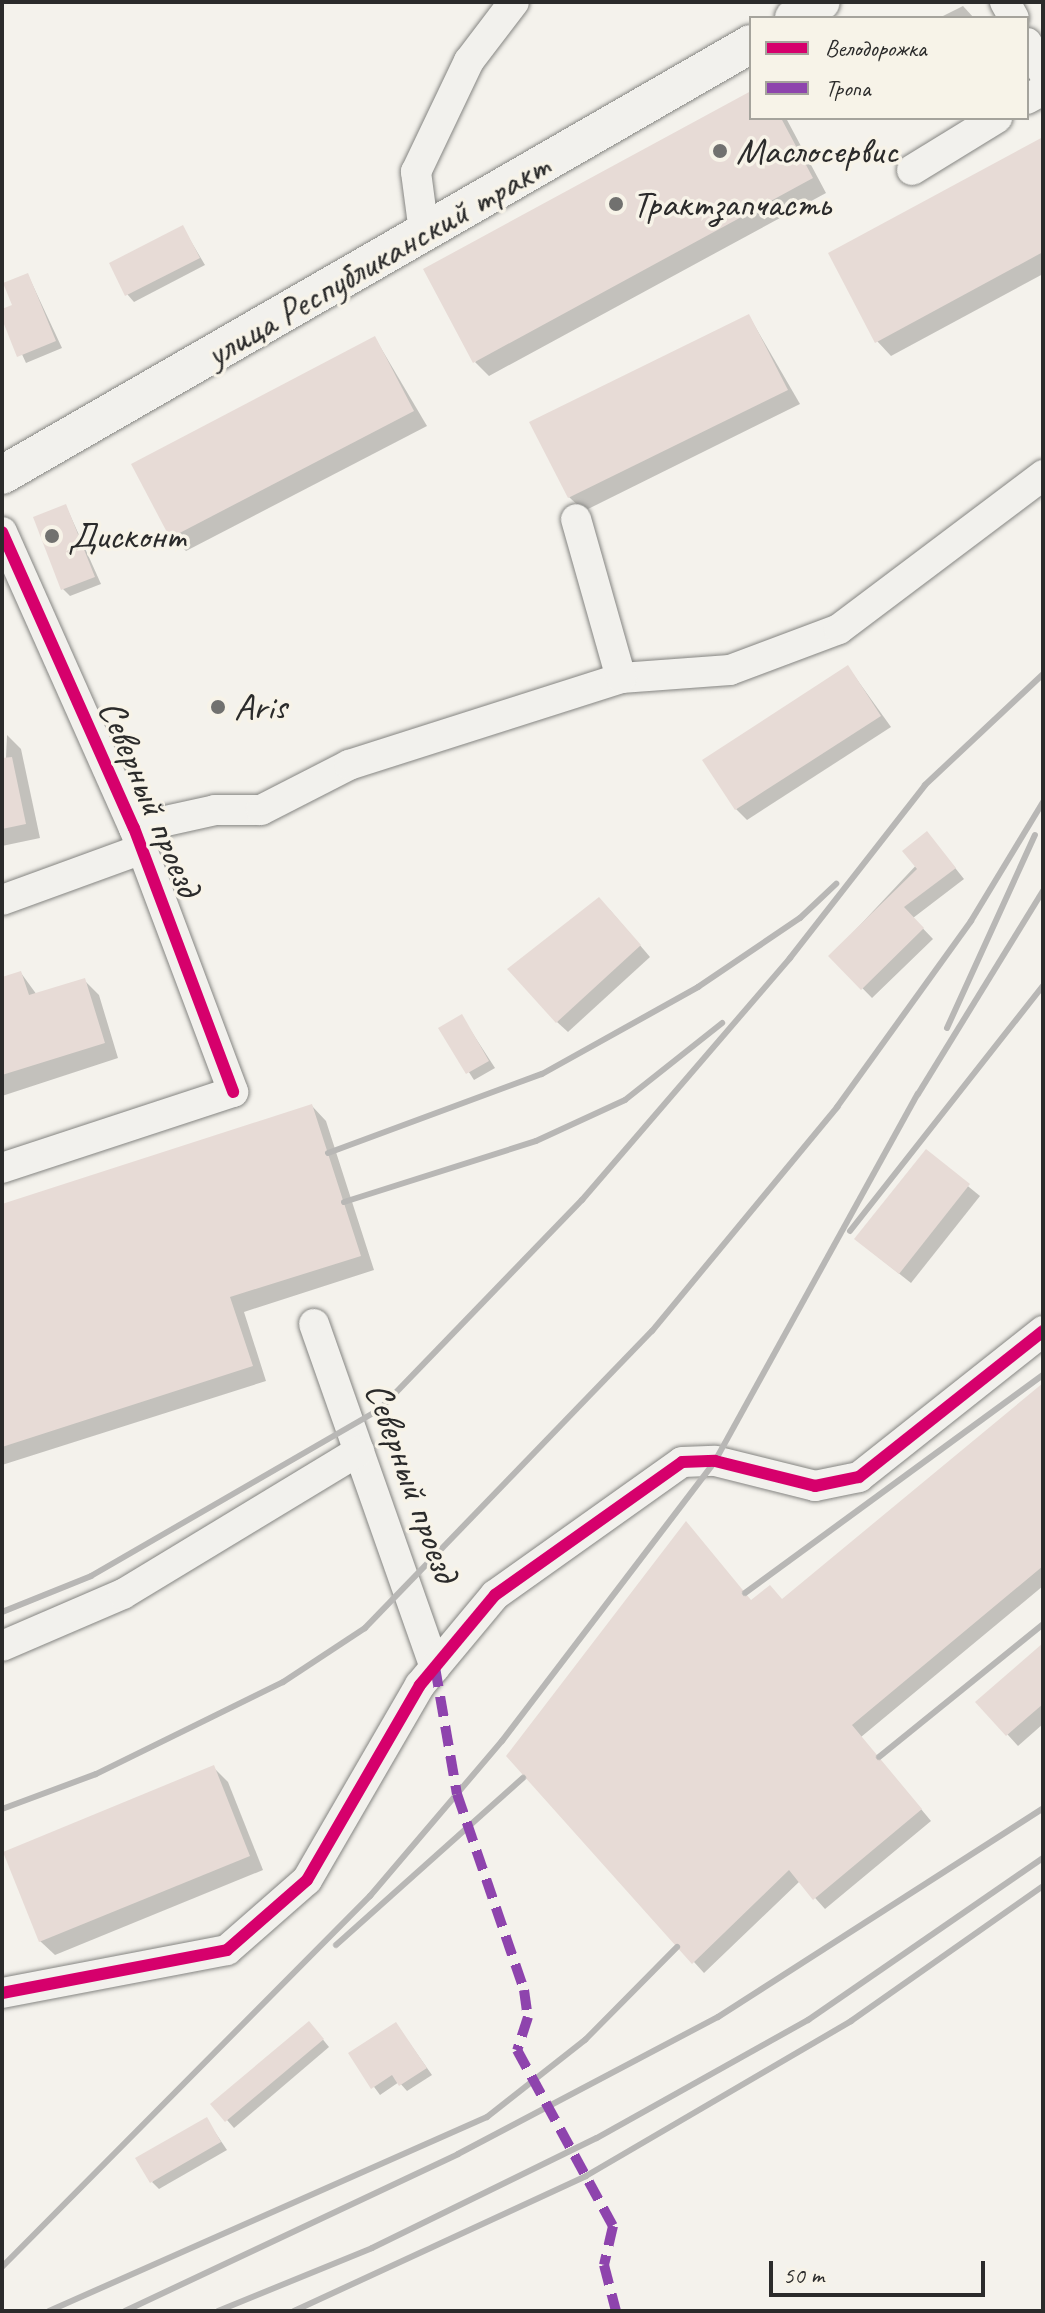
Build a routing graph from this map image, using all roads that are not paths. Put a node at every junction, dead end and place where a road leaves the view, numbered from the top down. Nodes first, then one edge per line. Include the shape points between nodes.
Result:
1 (514, 2) edge
2 (821, 2) edge
3 (797, 16) edge
4 (749, 45) edge
5 (1029, 47) edge
6 (1043, 72) edge
7 (994, 120) edge
8 (912, 170) dead end
9 (424, 232) junction
10 (2, 475) edge
11 (1043, 475) edge
12 (576, 519) dead end
13 (2, 532) edge
14 (621, 678) junction
15 (138, 839) junction
16 (2, 900) edge
17 (2, 1168) edge
18 (314, 1324) dead end
19 (1043, 1331) edge
20 (359, 1451) junction
21 (2, 1646) edge
22 (435, 1667) junction
23 (2, 1993) edge

1 - 9 street via 469,61 416,172
2 - 3 main road
4 - 9 main road, улица Республиканский тракт
5 - 6 street
7 - 8 street
9 - 10 main road, улица Республиканский тракт
11 - 14 street via 839,629 730,670
12 - 14 street
13 - 15 street, Северный проезд
14 - 15 street via 349,765 261,810 215,810
15 - 16 street
15 - 17 street, Северный проезд via 233,1092
18 - 20 street, Северный проезд
19 - 22 street via 859,1477 815,1486 715,1461 682,1462 495,1595
20 - 21 street via 123,1594
20 - 22 street, Северный проезд
22 - 23 street via 307,1880 227,1950

